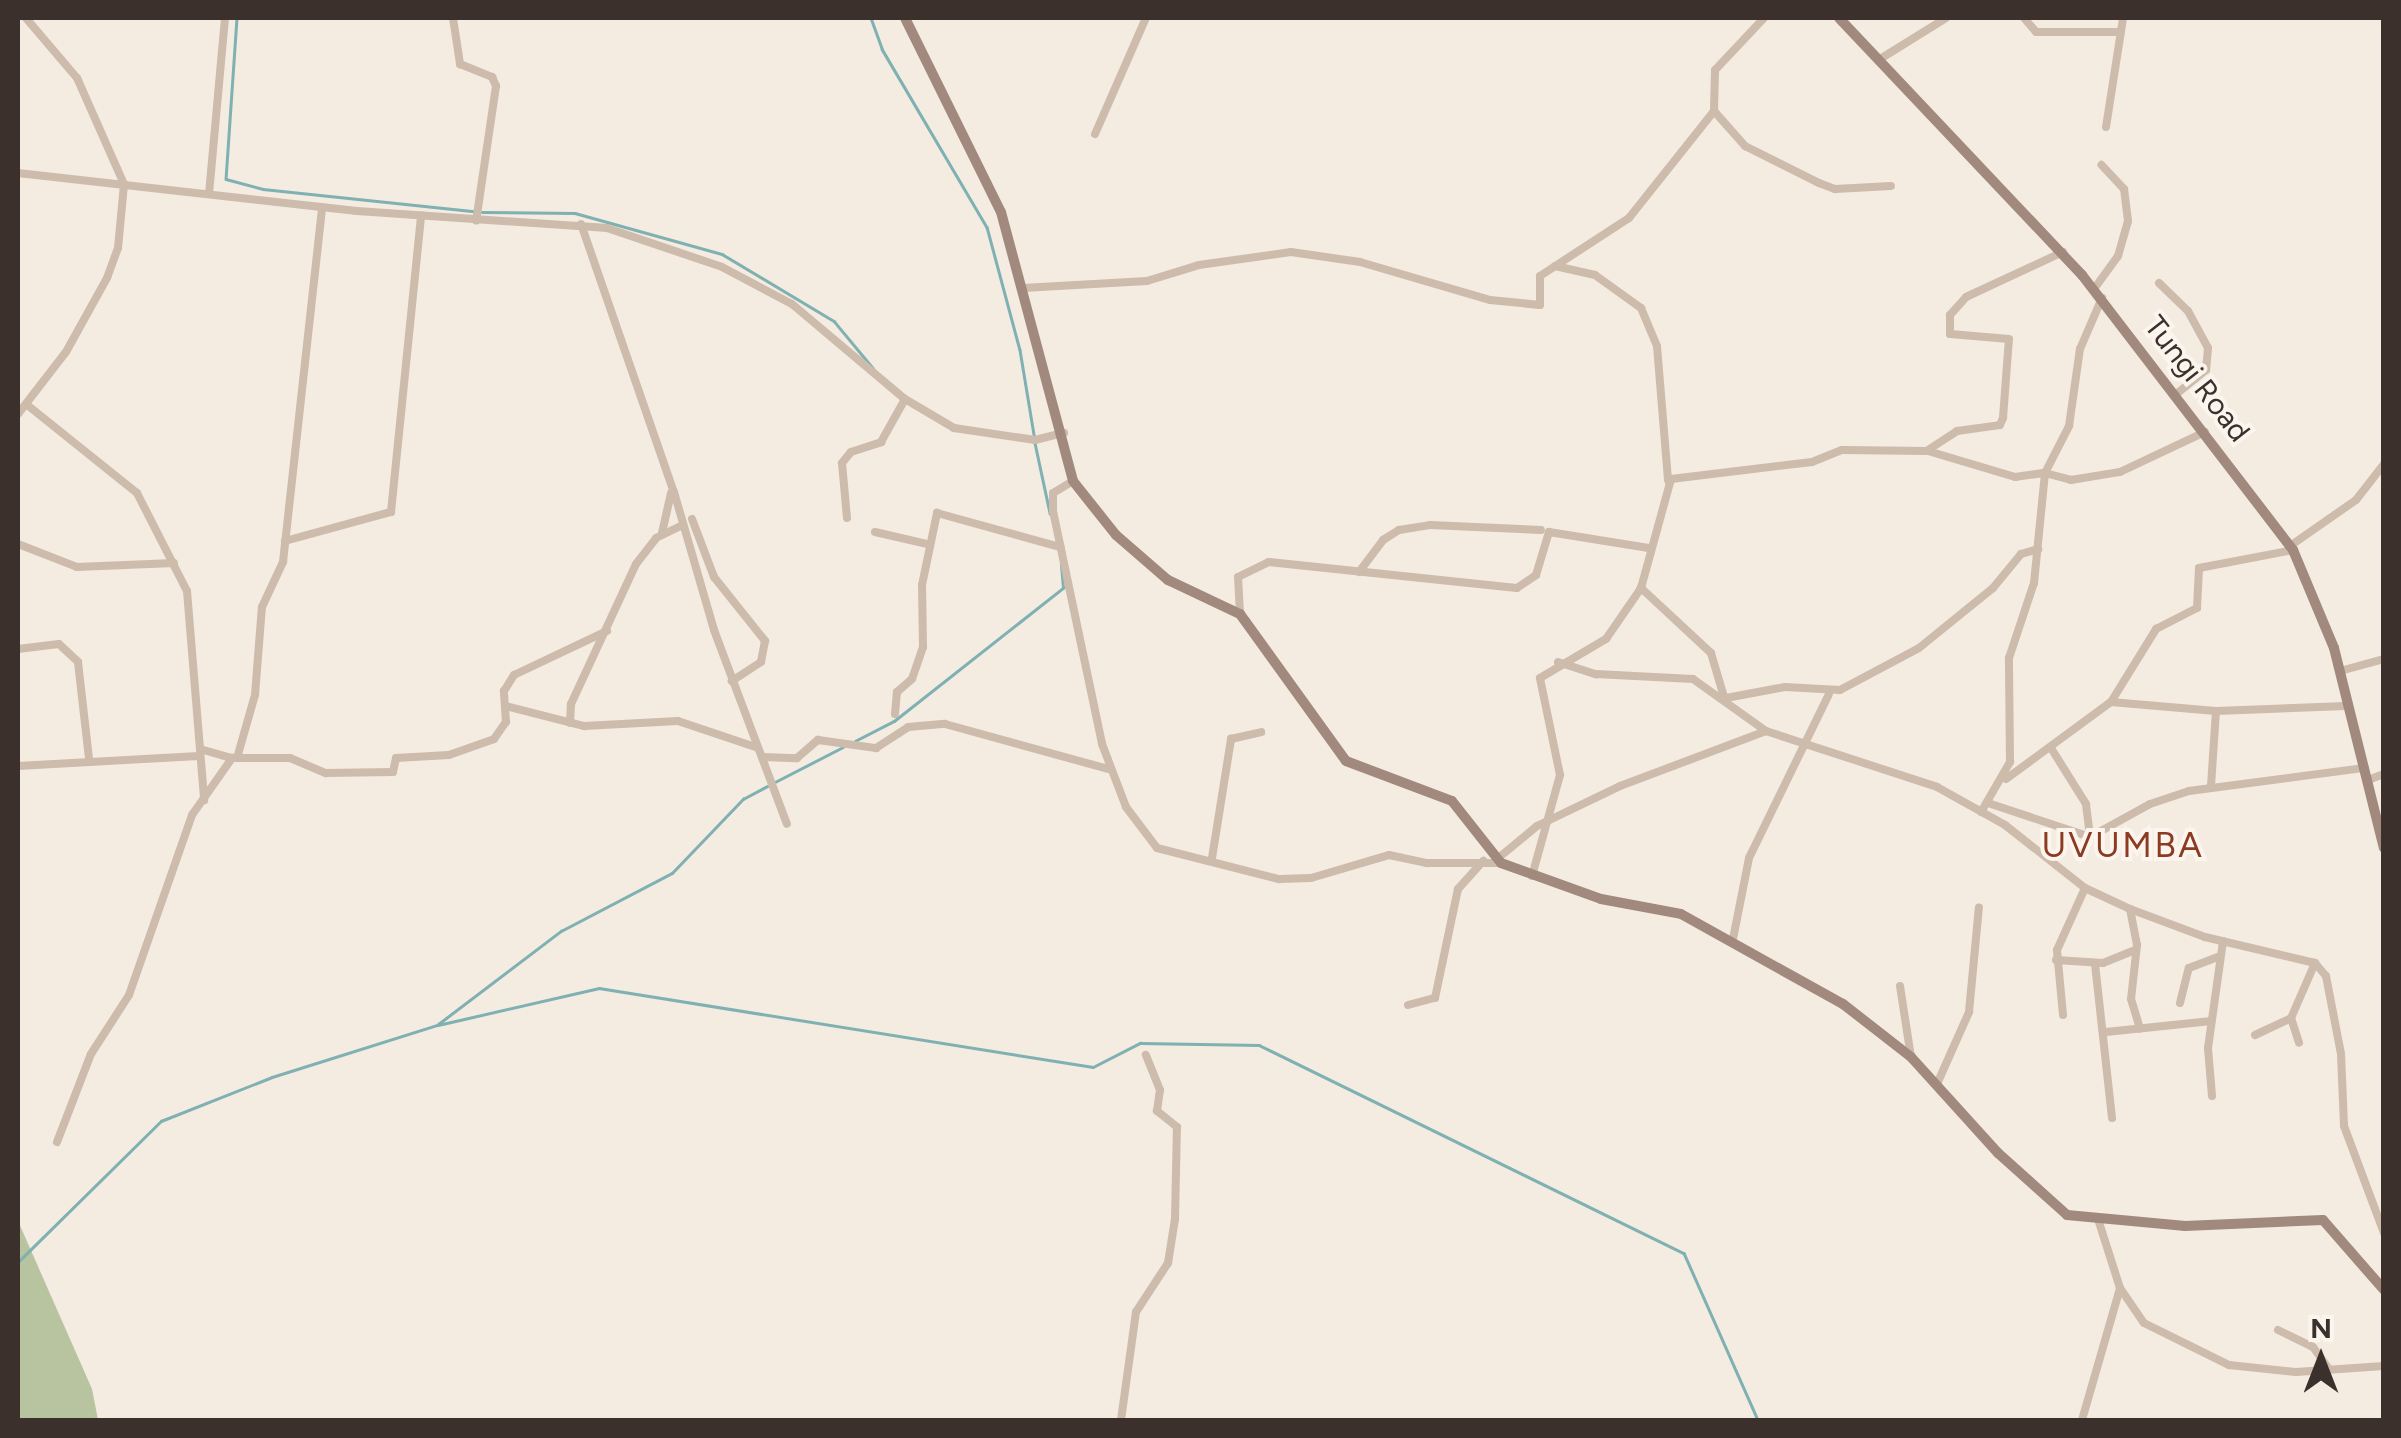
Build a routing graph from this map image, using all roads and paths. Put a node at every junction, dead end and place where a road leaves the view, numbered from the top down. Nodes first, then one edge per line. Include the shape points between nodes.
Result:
1 (26, 18) edge
2 (225, 18) edge
3 (453, 18) edge
4 (904, 18) edge
5 (1146, 18) edge
6 (1764, 18) edge
7 (1839, 18) edge
8 (1946, 18) edge
9 (2024, 18) edge
10 (2122, 18) edge
11 (2120, 32) junction
12 (1880, 60) junction
13 (1714, 110) junction
14 (2106, 127) dead end
15 (1095, 134) dead end
16 (2102, 165) dead end
17 (18, 173) edge
18 (124, 184) junction
19 (1890, 186) dead end
20 (210, 194) junction
21 (322, 207) junction
22 (422, 216) junction
23 (476, 221) junction
24 (581, 224) junction
25 (2063, 252) junction
26 (1555, 266) junction
27 (2158, 282) dead end
28 (1023, 288) junction
29 (2098, 294) junction
30 (2176, 394) junction
31 (905, 399) junction
32 (26, 404) junction
33 (18, 414) edge
34 (2206, 431) junction
35 (1064, 433) junction
36 (1928, 451) junction
37 (2384, 464) edge
38 (2045, 473) junction
39 (1668, 481) junction
40 (1073, 482) junction
41 (672, 484) junction
42 (847, 518) dead end
43 (692, 520) dead end
44 (681, 526) junction
45 (1541, 530) dead end
46 (875, 532) dead end
47 (662, 535) junction
48 (285, 542) junction
49 (18, 544) edge
50 (927, 544) junction
51 (1060, 547) junction
52 (1649, 548) junction
53 (2292, 548) junction
54 (2038, 549) junction
55 (174, 563) junction
56 (1360, 572) junction
57 (1641, 588) junction
58 (1240, 614) junction
59 (607, 631) junction
60 (18, 649) edge
61 (2384, 659) edge
62 (1558, 662) junction
63 (2340, 671) junction
64 (732, 682) junction
65 (1829, 694) junction
66 (1725, 697) junction
67 (2111, 702) junction
68 (506, 706) junction
69 (2346, 706) junction
70 (2216, 711) junction
71 (895, 714) dead end
72 (570, 723) junction
73 (1766, 731) junction
74 (1261, 732) dead end
75 (1806, 747) junction
76 (758, 748) junction
77 (2051, 748) junction
78 (199, 753) junction
79 (763, 757) junction
80 (235, 758) junction
81 (89, 759) junction
82 (18, 766) edge
83 (2364, 768) junction
84 (1108, 769) junction
85 (2384, 774) edge
86 (2006, 779) junction
87 (2368, 780) junction
88 (2212, 786) junction
89 (204, 800) junction
90 (1988, 803) junction
91 (1981, 812) junction
92 (1550, 822) junction
93 (787, 824) dead end
94 (2090, 837) junction
95 (2384, 848) edge
96 (1212, 858) junction
97 (1499, 861) junction
98 (1482, 862) junction
99 (1532, 876) junction
100 (2085, 888) junction
101 (1979, 907) dead end
102 (2130, 909) junction
103 (1734, 939) junction
104 (2223, 941) junction
105 (2134, 950) junction
106 (2216, 957) junction
107 (2056, 960) junction
108 (2316, 963) junction
109 (2094, 964) junction
110 (1900, 986) dead end
111 (2180, 1002) dead end
112 (1408, 1005) dead end
113 (2063, 1015) dead end
114 (2291, 1018) junction
115 (2211, 1021) junction
116 (2140, 1029) junction
117 (2106, 1032) junction
118 (2255, 1035) dead end
119 (2299, 1043) dead end
120 (1146, 1055) dead end
121 (1911, 1057) junction
122 (1938, 1084) junction
123 (2212, 1096) dead end
124 (2112, 1118) dead end
125 (57, 1142) dead end
126 (2098, 1219) junction
127 (2384, 1233) edge
128 (2120, 1288) junction
129 (2384, 1290) edge
130 (2278, 1330) dead end
131 (2384, 1366) edge
132 (2328, 1368) junction
133 (1121, 1420) edge
134 (2082, 1420) edge

1 - 18 street via 77,78
2 - 20 street
3 - 23 street via 460,64 492,77 496,86
4 - 28 street via 1001,212
5 - 15 street
6 - 13 street via 1715,70
7 - 12 street, Tungi Road
8 - 12 street
9 - 11 street via 2036,32
10 - 11 street
11 - 14 street
12 - 25 street, Tungi Road
13 - 19 street via 1745,146 1835,189
13 - 26 street via 1629,218
16 - 29 street via 2124,189 2128,221
17 - 18 street
18 - 20 street
18 - 32 street via 118,248 107,278 66,352
20 - 21 street
21 - 22 street
21 - 48 street
22 - 23 street
22 - 48 street via 391,512
23 - 24 street
24 - 31 street via 666,246 769,290
24 - 41 street
25 - 29 street, Tungi Road
25 - 36 street via 1966,297 1950,315 1950,334 2010,339 2003,418 2000,425 1958,431
26 - 28 street via 1540,276 1540,305 1490,300 1360,262 1291,252 1199,265 1147,281
26 - 39 street via 1594,276 1640,308 1656,346
27 - 30 street via 2188,311 2208,348 2206,370
28 - 35 street
29 - 30 street, Tungi Road
29 - 38 street via 2080,349 2068,426
30 - 34 street, Tungi Road
31 - 35 street via 975,435 1035,440
31 - 42 street via 881,442 851,452 842,463
32 - 33 street
32 - 55 street via 137,494
34 - 38 street via 2120,472 2071,480
34 - 53 street, Tungi Road
35 - 40 street
36 - 38 street via 2015,476
36 - 39 street via 1838,450 1812,462
37 - 53 street via 2356,500
38 - 54 street
39 - 52 street
40 - 51 street via 1053,493
40 - 58 street via 1116,535 1168,580
41 - 44 street
41 - 47 street
43 - 64 street via 714,577 765,642 761,662
44 - 47 street
44 - 64 street
45 - 56 street via 1399,530
46 - 50 street
47 - 59 street via 636,564
48 - 80 street via 280,576 262,606 255,694
49 - 55 street via 78,567
50 - 51 street via 942,511
50 - 71 street via 923,647 914,675 898,692
51 - 84 street
52 - 56 street via 1549,532 1536,575 1517,588
52 - 57 street
53 - 63 street, Tungi Road
53 - 67 street via 2199,568 2197,608 2156,629
54 - 65 street via 2021,554 1992,588 1919,648
54 - 86 street via 2031,596 2009,658 2013,742
55 - 78 street via 192,615
56 - 58 street via 1264,562 1238,577
57 - 62 street via 1606,638
57 - 66 street via 1711,653
58 - 97 street via 1346,760 1452,801
59 - 68 street via 520,671 505,687
59 - 72 street via 571,704
60 - 81 street via 59,644 78,662
61 - 63 street
62 - 66 street via 1620,677 1678,674
62 - 92 street via 1540,678 1560,766
63 - 69 street, Tungi Road
64 - 76 street
65 - 66 street via 1794,687
65 - 75 street
66 - 73 street
67 - 70 street
67 - 77 street
68 - 72 street
68 - 80 street via 506,722 486,744 396,758 393,772 326,773 290,758
69 - 70 street
69 - 83 street, Tungi Road
70 - 88 street
72 - 76 street via 678,721
73 - 75 street
73 - 92 street via 1620,786
74 - 96 street via 1231,739
75 - 91 street via 1921,780
75 - 103 street via 1749,858
76 - 79 street
77 - 86 street
77 - 94 street via 2086,804
78 - 80 street
78 - 81 street
78 - 89 street
79 - 84 street via 796,758 818,740 876,748 906,728 945,724
79 - 93 street
80 - 89 street
81 - 82 street
83 - 87 street, Tungi Road
83 - 88 street
84 - 96 street via 1157,848
85 - 87 street
86 - 90 street
87 - 95 street, Tungi Road
88 - 94 street via 2150,804
89 - 125 street via 184,835 128,995 92,1054
90 - 91 street
90 - 94 street
91 - 100 street
92 - 97 street
92 - 99 street
96 - 98 street via 1279,879 1318,876 1376,856
97 - 98 street
97 - 99 street
98 - 112 street via 1458,889 1435,998
99 - 103 street via 1602,900 1680,914
100 - 102 street
100 - 107 street
101 - 122 street via 1969,1012
102 - 104 street
102 - 105 street
103 - 121 street via 1842,1004
104 - 106 street
104 - 108 street
105 - 109 street
105 - 116 street via 2131,999
106 - 111 street via 2189,968
106 - 115 street
107 - 109 street
107 - 113 street
108 - 114 street
108 - 127 street via 2326,976 2341,1054 2344,1126
109 - 117 street
110 - 121 street
114 - 118 street
114 - 119 street
115 - 116 street
115 - 123 street
116 - 117 street
117 - 124 street
120 - 133 street via 1160,1090 1157,1111 1178,1126 1175,1219 1168,1262 1136,1312
121 - 122 street
122 - 126 street via 2061,1212
126 - 128 street
126 - 129 street via 2186,1226 2322,1220
128 - 132 street via 2144,1323 2223,1363 2296,1372
128 - 134 street
130 - 132 street via 2310,1345
131 - 132 street

